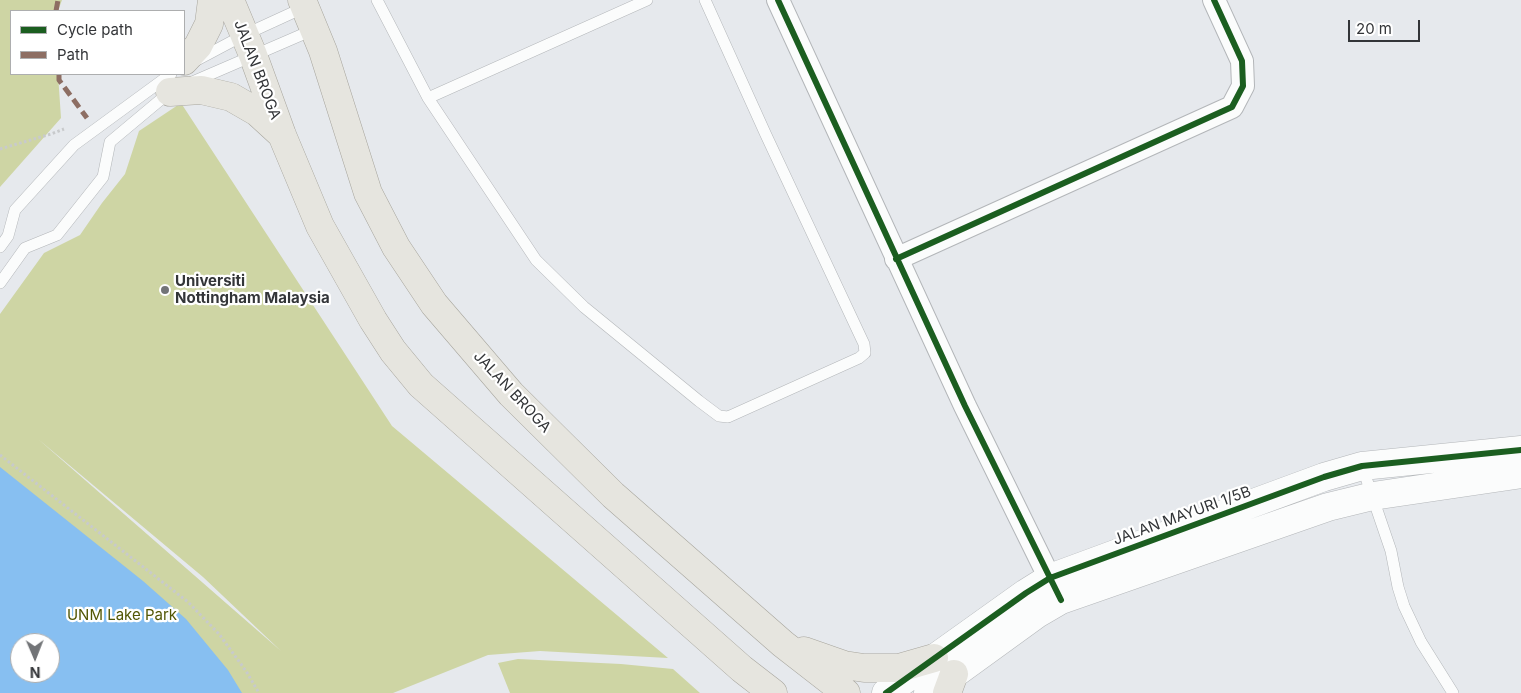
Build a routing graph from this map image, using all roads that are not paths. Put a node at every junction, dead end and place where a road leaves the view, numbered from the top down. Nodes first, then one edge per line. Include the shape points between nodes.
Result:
1 (212, 0) edge
2 (230, 0) edge
3 (377, 0) edge
4 (647, 0) edge
5 (705, 0) edge
6 (778, 0) edge
7 (1214, 0) edge
8 (307, 12) edge
9 (248, 45) junction
10 (185, 60) edge
11 (185, 67) edge
12 (171, 83) edge
13 (428, 98) junction
14 (282, 135) junction
15 (0, 248) edge
16 (896, 259) junction
17 (0, 283) edge
18 (1521, 450) edge
19 (1362, 466) junction
20 (1521, 474) edge
21 (1372, 496) junction
22 (1056, 589) junction
23 (783, 644) junction
24 (945, 675) edge
25 (747, 681) edge
26 (773, 693) edge
27 (846, 693) edge
28 (886, 693) edge
29 (928, 693) edge
30 (1453, 693) edge

1 - 10 main road via 209,24 198,46
2 - 9 main road, JALAN BROGA
3 - 13 lane
4 - 13 lane
5 - 13 lane via 864,344 865,353 735,415 720,416 699,401 584,308 536,260
6 - 16 street
7 - 16 street via 1242,61 1243,86 1232,107
8 - 9 lane
8 - 9 lane
8 - 23 main road, JALAN BROGA via 368,193 396,248 434,304 511,394 613,495
9 - 11 lane
9 - 12 lane
9 - 14 main road, JALAN BROGA
12 - 14 main road via 231,97 257,112
12 - 15 lane via 74,145 15,210 8,236
12 - 17 lane via 110,142 103,176 57,235 25,248
14 - 25 main road, JALAN BROGA via 320,226 383,336 421,385
16 - 22 street
18 - 19 street, JALAN MAYURI 1/5B
19 - 21 lane
19 - 22 street, JALAN MAYURI 1/5B via 1324,477
20 - 21 street, JALAN MAYURI 1/5B
21 - 22 street, JALAN MAYURI 1/5B
21 - 30 lane via 1392,551 1404,606 1421,642
22 - 24 street, JALAN MAYURI 1/5B via 1026,593
23 - 24 main road via 844,665
23 - 27 main road, JALAN BROGA
24 - 28 street, JALAN MAYURI 1/5B
24 - 29 street, JALAN MAYURI 1/5B
25 - 26 main road, JALAN BROGA

